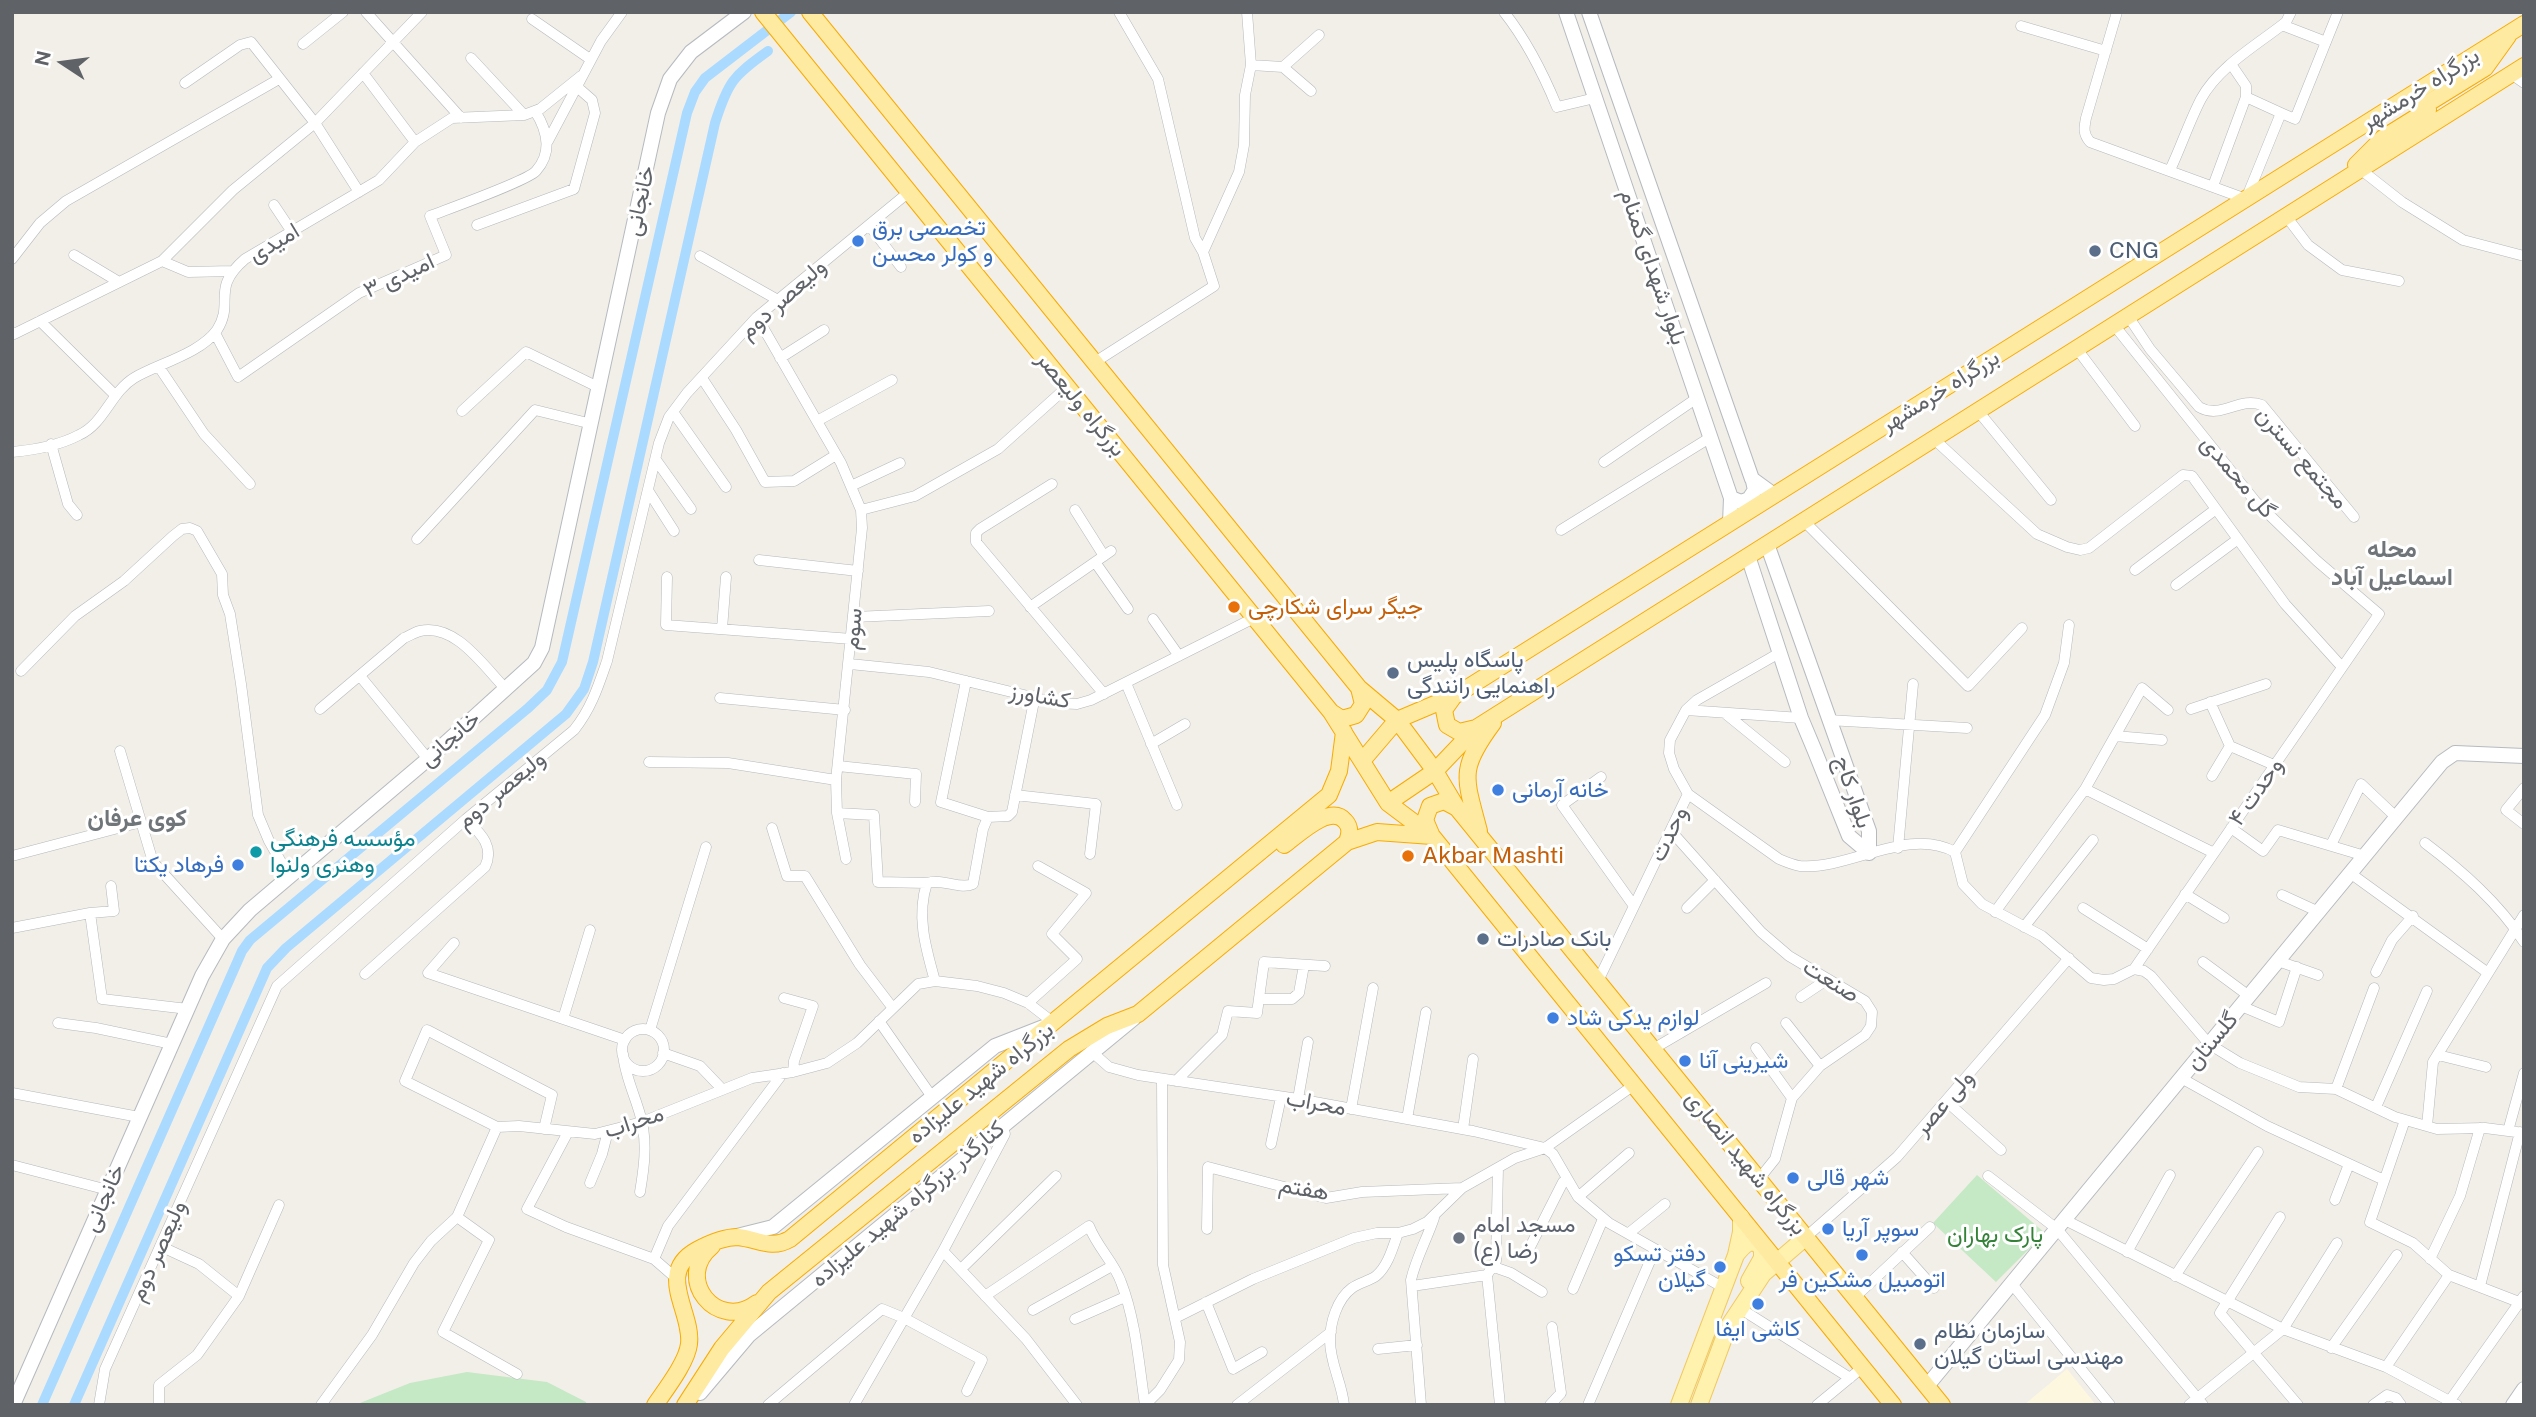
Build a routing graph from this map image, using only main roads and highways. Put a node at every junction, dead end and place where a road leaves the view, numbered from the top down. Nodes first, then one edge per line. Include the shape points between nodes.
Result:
1 (744, 12) edge
2 (763, 12) edge
3 (810, 12) edge
4 (1566, 12) edge
5 (1589, 12) edge
6 (2518, 28) edge
7 (2519, 74) edge
8 (1616, 91) junction
9 (1595, 98) junction
10 (2427, 107) junction
11 (2340, 182) junction
12 (1753, 481) junction
13 (1773, 495) junction
14 (1731, 498) junction
15 (1730, 523) junction
16 (1767, 544) junction
17 (1748, 556) junction
18 (1778, 578) junction
19 (1757, 584) junction
20 (1359, 688) junction
21 (1456, 695) junction
22 (1331, 712) junction
23 (1501, 713) junction
24 (1397, 720) junction
25 (1476, 728) junction
26 (1344, 732) junction
27 (2524, 756) edge
28 (1362, 761) junction
29 (1436, 771) junction
30 (1388, 803) junction
31 (1457, 808) junction
32 (1432, 836) junction
33 (1481, 837) junction
34 (1347, 842) junction
35 (1252, 860) junction
36 (1138, 1014) junction
37 (1741, 1217) junction
38 (1806, 1237) junction
39 (723, 1240) junction
40 (1736, 1255) junction
41 (1777, 1262) junction
42 (769, 1293) junction
43 (1728, 1328) junction
44 (1927, 1386) junction
45 (2524, 1390) edge
46 (13, 1405) edge
47 (655, 1405) edge
48 (687, 1405) edge
49 (1679, 1405) edge
50 (1699, 1405) edge
51 (1894, 1405) edge
52 (1942, 1405) edge
53 (2513, 1405) edge

1 - 46 main road, خانجانی via 691,52 670,79 658,113 542,648 534,663 506,689 250,909 223,939 202,976
2 - 22 highway, بزرگراه ولیعصر
3 - 20 highway, بزرگراه ولیعصر
4 - 9 main road, بلوار شهدای گمنام
5 - 8 main road, بلوار شهدای گمنام
6 - 10 highway, بزرگراه خرمشهر
7 - 10 highway, بزرگراه خرمشهر
8 - 9 main road
8 - 12 main road, بلوار شهدای گمنام
9 - 14 main road, بلوار شهدای گمنام
10 - 11 highway, بزرگراه خرمشهر
10 - 11 highway via 2383,138
10 - 13 highway, بزرگراه خرمشهر via 2246,199
11 - 16 highway, بزرگراه خرمشهر
12 - 13 main road
12 - 14 main road via 1755,490 1749,499
13 - 15 highway, بزرگراه خرمشهر
14 - 15 main road, بلوار شهدای گمنام
15 - 21 highway, بزرگراه خرمشهر
16 - 17 highway, بزرگراه خرمشهر
16 - 18 main road, بلوار کاج
17 - 19 main road, بلوار کاج
17 - 23 highway, بزرگراه خرمشهر
18 - 19 main road via 1768,573
18 - 19 main road, بلوار کاج via 1869,831 1869,853 1849,836 1801,718
20 - 22 highway via 1363,701 1356,715 1345,719
20 - 24 highway, بزرگراه ولیعصر
21 - 24 highway, بزرگراه خرمشهر
21 - 25 highway via 1444,710 1447,725 1460,732
22 - 26 highway, بزرگراه ولیعصر
23 - 25 highway, بزرگراه خرمشهر
23 - 33 highway via 1474,750 1468,769 1468,789
24 - 28 highway, بزرگراه خرمشهر
24 - 29 highway, بزرگراه شهید انصاری
25 - 29 highway, بزرگراه خرمشهر
26 - 28 highway, بزرگراه ولیعصر
26 - 35 highway, بزرگراه شهید علیزاده via 1339,771 1329,795
27 - 44 main road, گلستان via 2455,752 2442,762
28 - 30 highway, بزرگراه ولیعصر
29 - 30 highway, بزرگراه خرمشهر
29 - 31 highway, بزرگراه شهید انصاری
30 - 32 highway, بزرگراه شهید انصاری
31 - 32 highway via 1444,801 1430,806 1425,820
31 - 33 highway, بزرگراه شهید انصاری
32 - 34 highway, بزرگراه شهید علیزاده via 1377,832
32 - 37 highway, بزرگراه شهید انصاری
33 - 38 highway, بزرگراه شهید انصاری
34 - 35 highway via 1350,830 1346,822 1328,815 1272,854
34 - 36 highway, بزرگراه شهید علیزاده
35 - 39 highway, بزرگراه شهید علیزاده via 789,1240 772,1245 743,1238
36 - 42 highway, بزرگراه شهید علیزاده via 1069,1049
36 - 48 main road, کنارگذر بزرگراه شهید علیزاده via 749,1335
37 - 40 main road
37 - 41 highway, بزرگراه شهید انصاری
38 - 41 main road
38 - 44 highway, بزرگراه شهید انصاری
39 - 42 highway via 704,1254 697,1270 699,1288 709,1303 737,1312
39 - 47 highway via 690,1255 681,1267 677,1290 689,1343
40 - 43 main road via 1751,1242 1763,1252
40 - 49 main road
41 - 43 main road via 1763,1274
41 - 51 highway, بزرگراه شهید انصاری
42 - 48 highway, بزرگراه شهید علیزاده via 722,1348
43 - 50 main road
44 - 52 highway, بزرگراه شهید انصاری
45 - 53 main road

